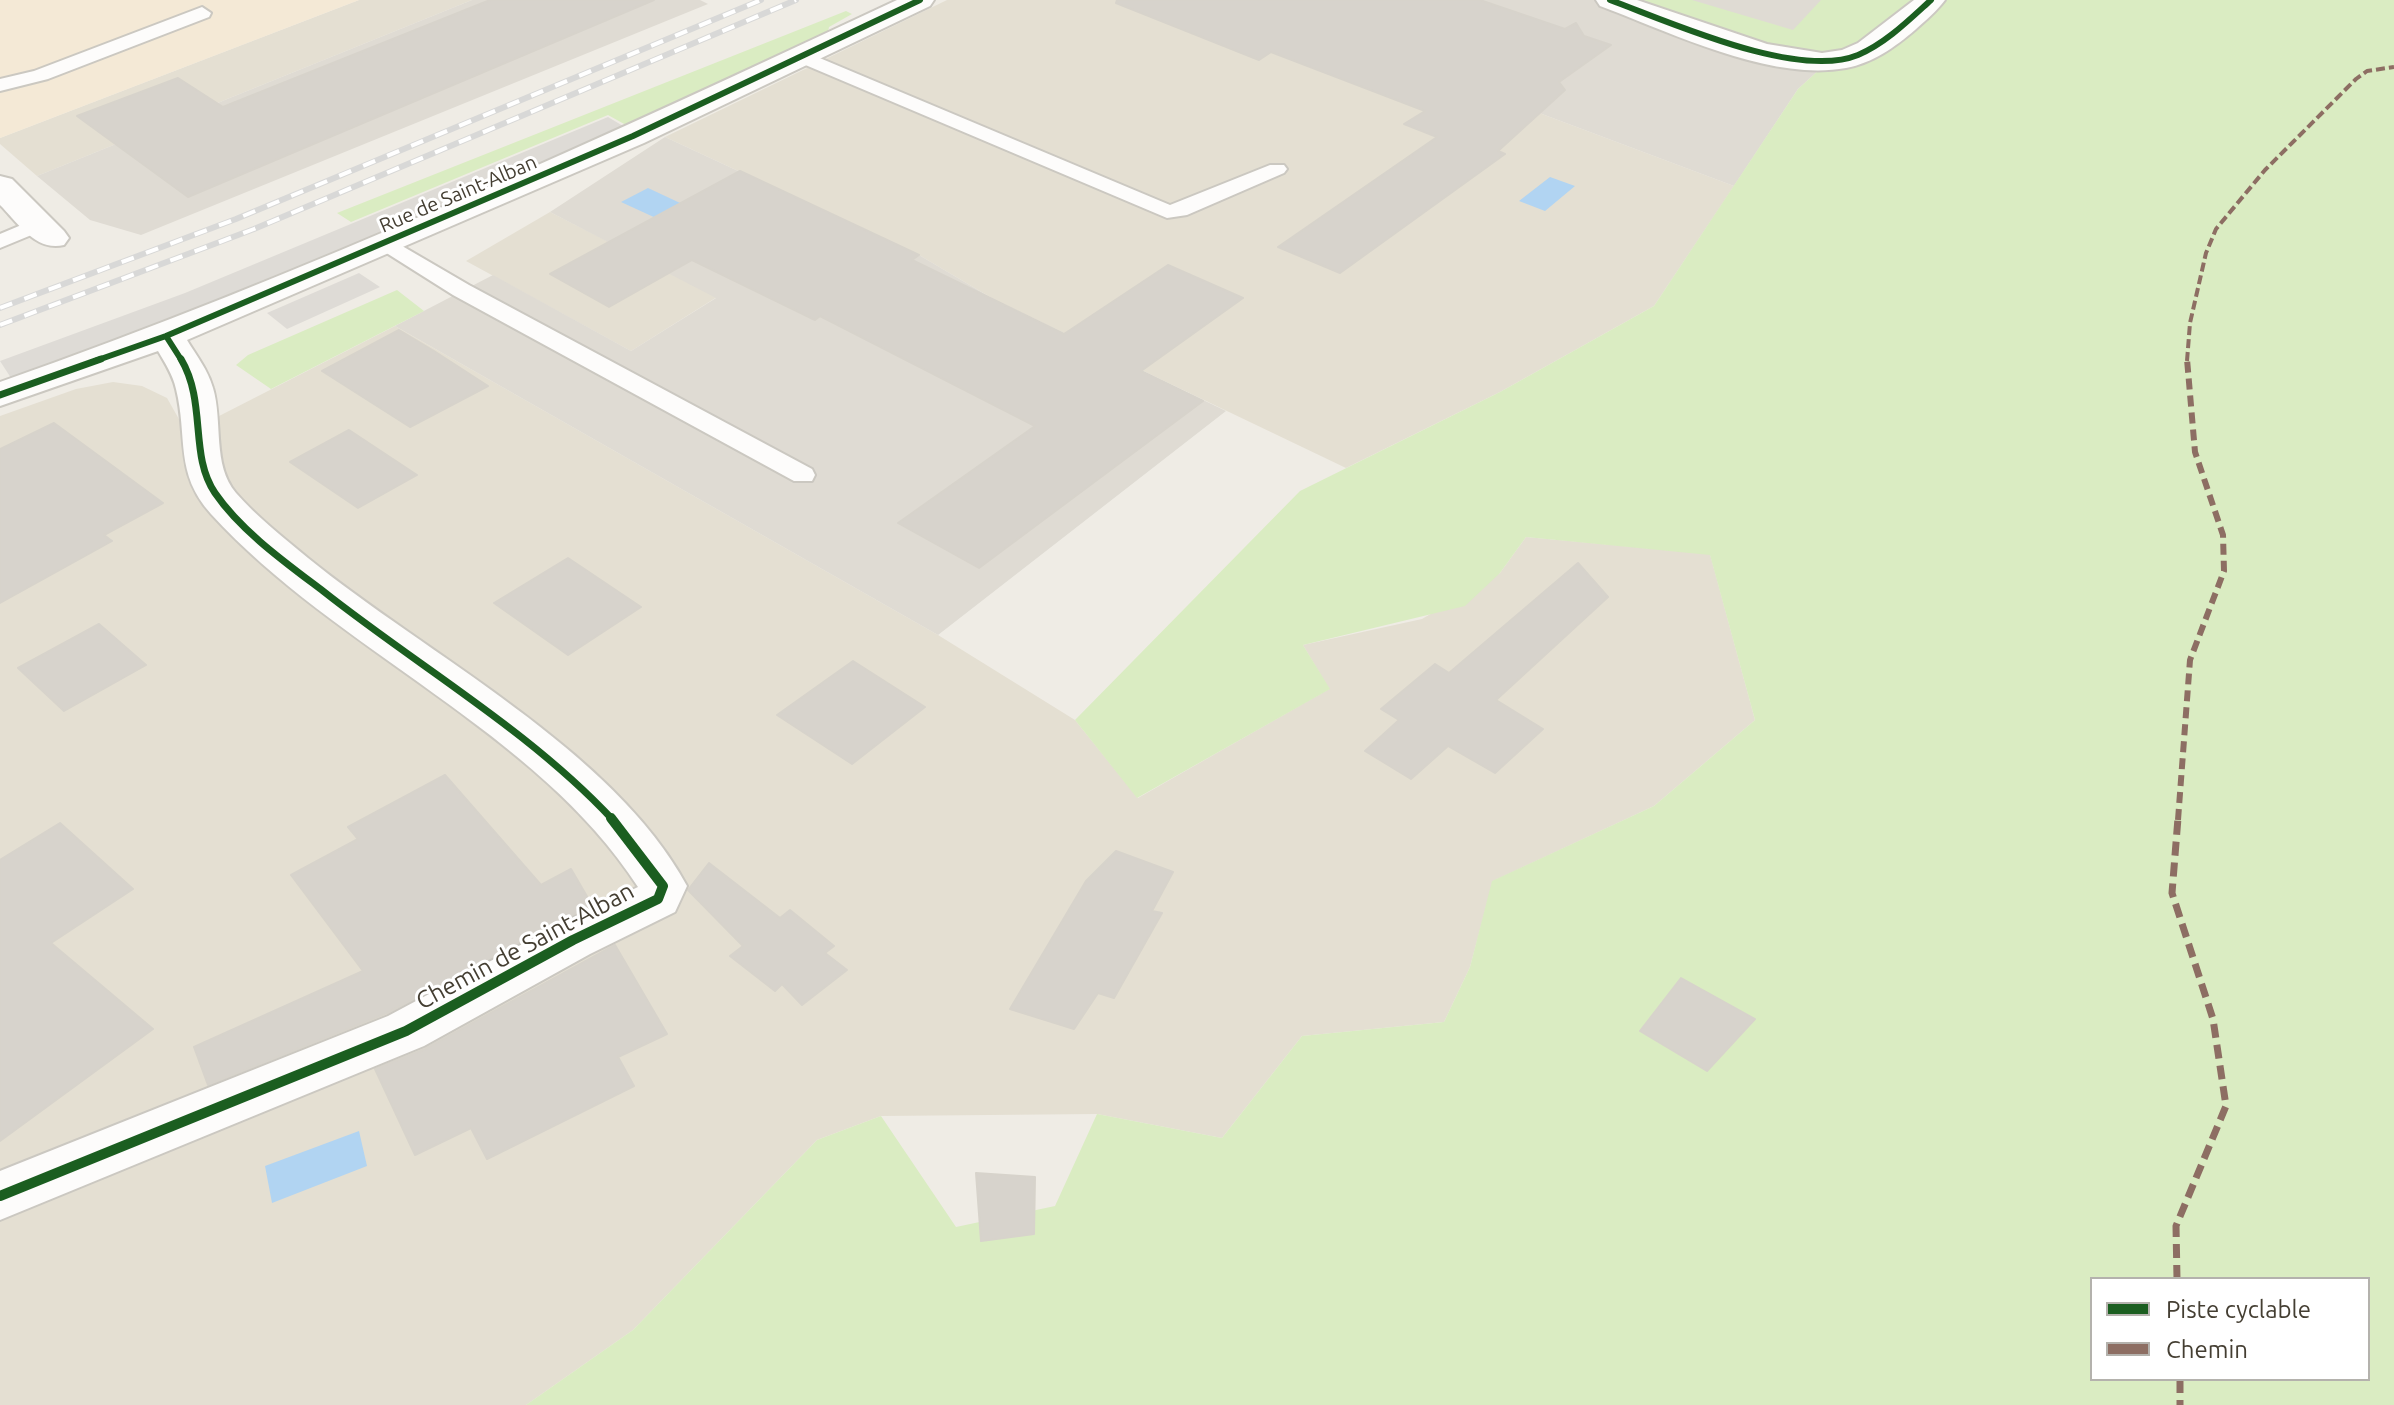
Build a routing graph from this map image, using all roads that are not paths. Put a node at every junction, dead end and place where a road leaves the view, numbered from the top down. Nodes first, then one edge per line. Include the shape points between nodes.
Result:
1 (920, 0) edge
2 (1610, 0) edge
3 (1931, 0) edge
4 (202, 13) dead end
5 (803, 57) junction
6 (3, 81) edge
7 (1277, 169) dead end
8 (0, 186) edge
9 (45, 231) joint
10 (0, 242) edge
11 (385, 242) junction
12 (166, 336) junction
13 (0, 395) edge
14 (803, 475) dead end
15 (0, 1196) edge

1 - 5 street, Rue de Saint-Alban
2 - 3 street via 1783,59 1816,62 1846,59 1870,49
4 - 6 lane via 41,75
5 - 7 lane via 1167,212
5 - 11 street, Rue de Saint-Alban
8 - 9 street
9 - 10 lane
11 - 12 street, Rue de Saint-Alban
11 - 14 lane via 461,290
12 - 13 street, Rue de Saint-Alban
12 - 15 street, Chemin de Saint-Alban via 195,389 199,452 205,476 222,502 315,587 521,737 615,818 663,886 658,899 406,1031

